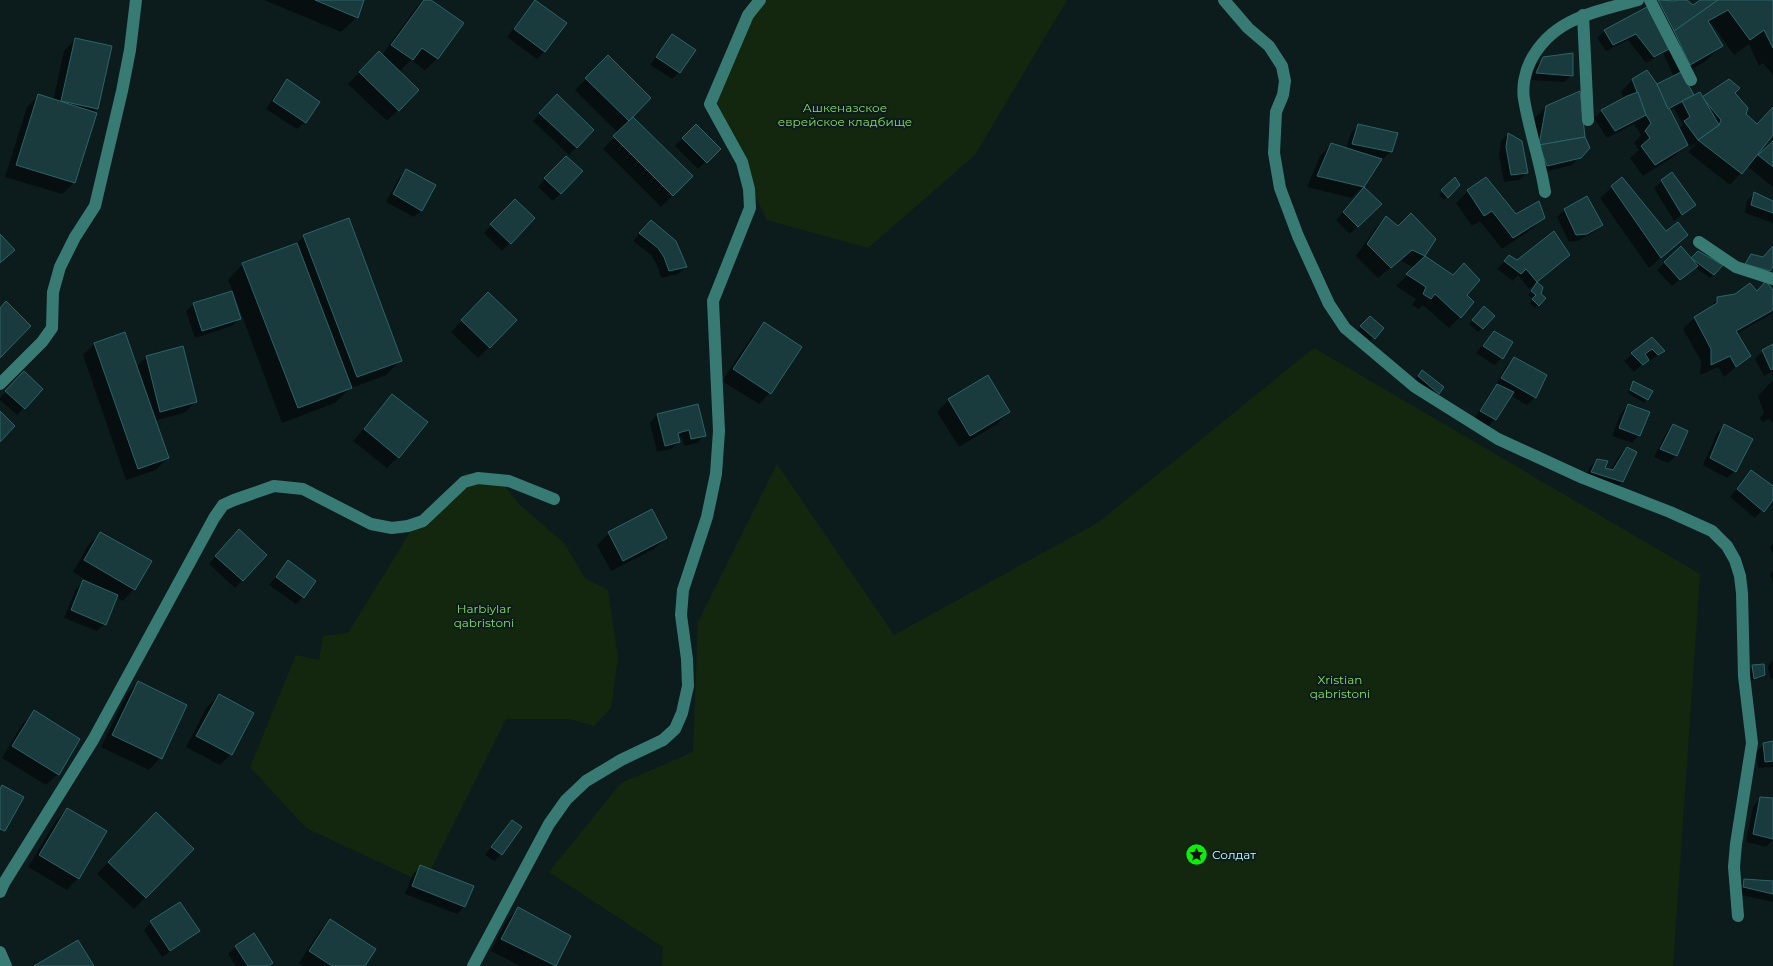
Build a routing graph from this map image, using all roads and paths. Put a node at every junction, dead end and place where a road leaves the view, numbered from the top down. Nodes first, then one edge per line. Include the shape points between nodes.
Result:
1 (136, 0) edge
2 (760, 0) edge
3 (1224, 0) edge
4 (1638, 0) edge
5 (1650, 0) edge
6 (1584, 15) junction
7 (1691, 80) dead end
8 (1588, 120) dead end
9 (1545, 192) dead end
10 (1700, 242) dead end
11 (1773, 279) edge
12 (0, 384) edge
13 (554, 499) dead end
14 (0, 892) edge
15 (1738, 916) dead end
16 (0, 952) edge
17 (6, 966) edge
18 (473, 966) edge

1 - 12 street via 127,66 95,206 60,267 53,292 52,328
2 - 18 street via 748,15 710,104 742,162 750,208 712,302 719,431 717,465 708,517 683,590 681,614 688,686 682,713 676,729 663,740 586,781 566,800 549,824
3 - 15 street via 1268,46 1282,66 1285,81 1276,112 1274,153 1280,188 1298,236 1345,328 1415,387 1498,439 1582,478 1712,531 1735,560 1742,594 1744,676 1752,743 1734,867
4 - 6 street
5 - 7 street
6 - 8 street
6 - 9 street via 1556,29 1538,47 1526,71 1523,96
10 - 11 street via 1736,267
13 - 14 street via 509,481 478,478 464,482 423,521 392,528 371,524 302,489 274,486 223,505 93,740
16 - 17 street

